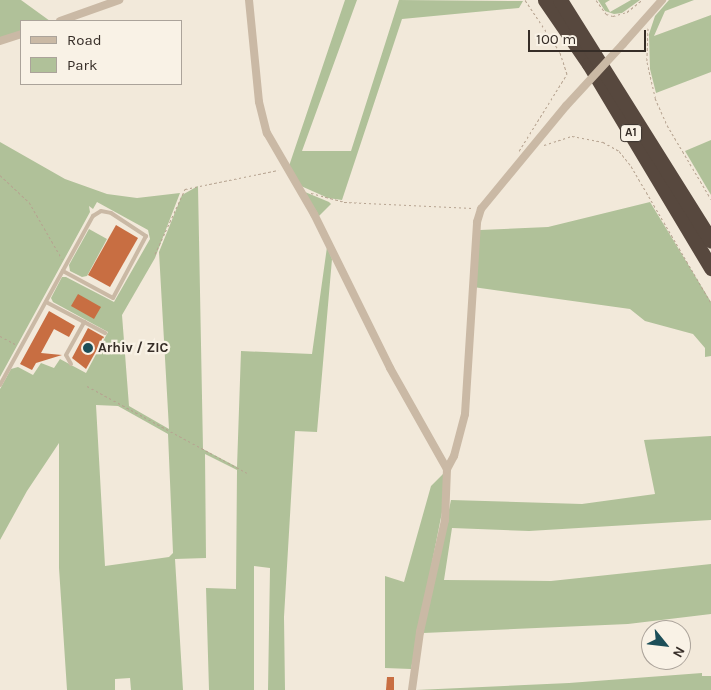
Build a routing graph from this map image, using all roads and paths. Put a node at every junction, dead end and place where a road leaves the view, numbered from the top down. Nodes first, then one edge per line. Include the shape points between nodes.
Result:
1 (119, 0) edge
2 (249, 0) edge
3 (525, 0) edge
4 (545, 0) edge
5 (560, 0) edge
6 (596, 0) edge
7 (642, 0) edge
8 (662, 0) edge
9 (647, 18) junction
10 (63, 20) edge
11 (20, 34) edge
12 (0, 41) edge
13 (529, 150) junction
14 (515, 156) dead end
15 (286, 167) junction
16 (0, 175) edge
17 (297, 185) junction
18 (711, 199) edge
19 (481, 209) junction
20 (711, 241) edge
21 (156, 254) dead end
22 (711, 268) edge
23 (64, 269) junction
24 (46, 302) junction
25 (711, 303) edge
26 (84, 322) junction
27 (105, 333) dead end
28 (0, 336) edge
29 (21, 347) junction
30 (71, 364) dead end
31 (0, 385) edge
32 (87, 386) dead end
33 (447, 469) junction
34 (247, 473) dead end
35 (412, 690) edge

1 - 10 street
2 - 15 street via 261,110 267,133
3 - 14 path via 560,52 567,74
4 - 22 highway, A1 via 589,64
5 - 20 highway, A1
6 - 7 path via 606,14 613,16 627,12
8 - 9 street
9 - 13 street, bridge
9 - 18 path via 647,62 655,98 667,125
11 - 12 street
13 - 19 street
13 - 25 path via 572,136 603,142 619,151 632,166
15 - 17 street
15 - 21 path via 185,189
16 - 23 path via 29,202
17 - 19 path via 330,200
17 - 33 street via 390,368
19 - 33 street via 473,242 464,414 454,456
23 - 23 lane via 113,298 146,236 141,229 101,211 93,216
23 - 24 lane
24 - 26 lane
24 - 29 lane
26 - 27 lane
26 - 30 lane via 66,354
28 - 29 path
29 - 31 lane
32 - 34 path
33 - 35 street via 445,520 420,632

